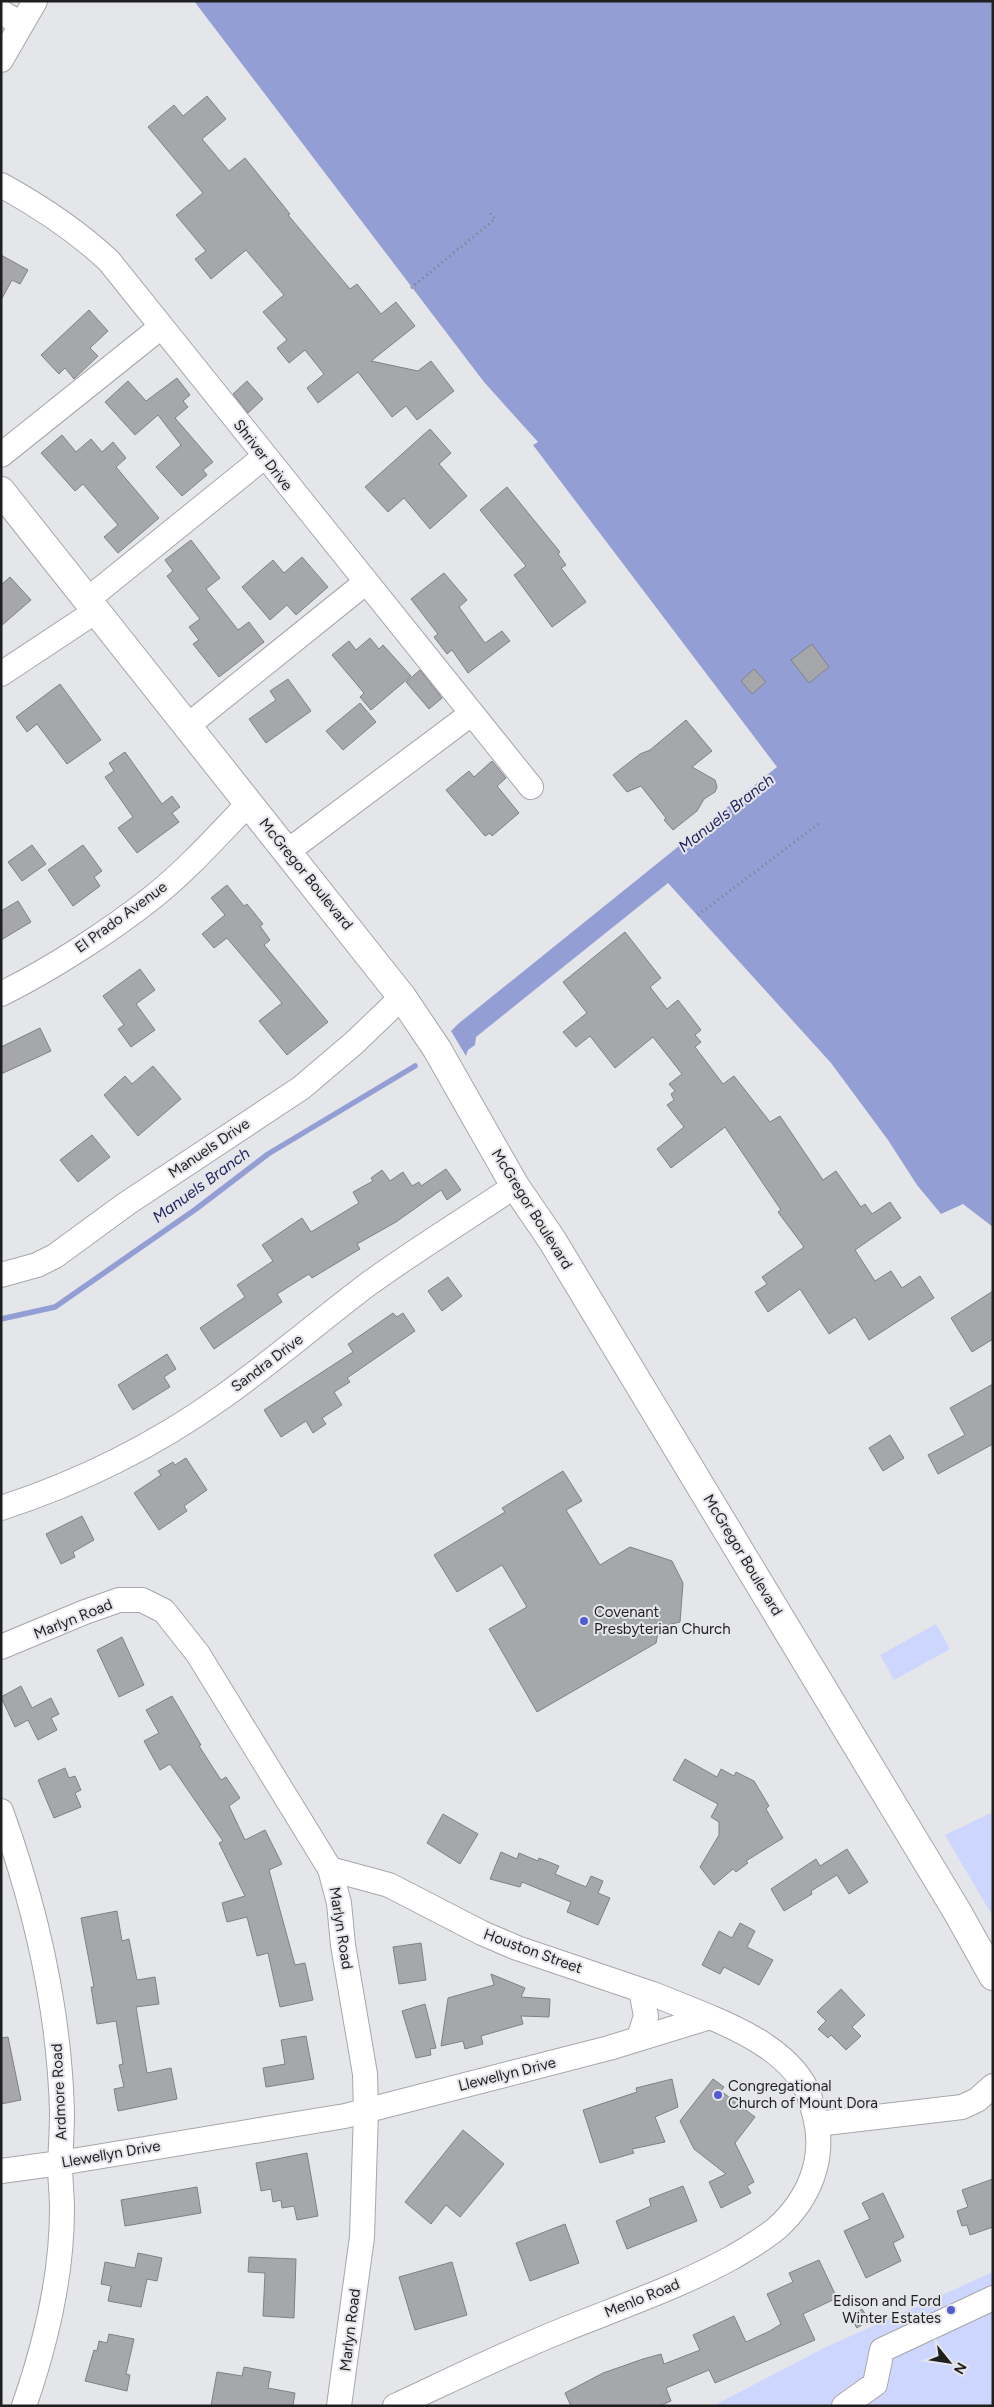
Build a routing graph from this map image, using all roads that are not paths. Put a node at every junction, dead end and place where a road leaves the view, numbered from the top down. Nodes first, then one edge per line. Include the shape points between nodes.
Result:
1 (35, 1) edge
2 (11, 18) edge
3 (1, 60) edge
4 (1, 185) edge
5 (162, 327) junction
6 (1, 455) edge
7 (264, 457) junction
8 (1, 491) edge
9 (365, 582) junction
10 (91, 605) junction
11 (1, 674) edge
12 (471, 714) junction
13 (186, 727) junction
14 (531, 788) dead end
15 (249, 804) junction
16 (288, 852) junction
17 (1, 994) edge
18 (402, 997) junction
19 (515, 1186) junction
20 (1, 1275) edge
21 (1, 1508) edge
22 (1, 1647) edge
23 (1, 1811) edge
24 (330, 1869) junction
25 (993, 1976) edge
26 (641, 1990) junction
27 (710, 2017) junction
28 (639, 2038) junction
29 (993, 2086) edge
30 (962, 2107) junction
31 (993, 2110) edge
32 (366, 2111) junction
33 (817, 2124) junction
34 (60, 2163) junction
35 (1, 2170) edge
36 (993, 2298) edge
37 (24, 2406) edge
38 (339, 2406) edge
39 (395, 2406) edge
40 (844, 2406) edge

1 - 2 street
2 - 3 street
4 - 5 street, Shriver Drive via 82,236 109,261
5 - 6 street
5 - 7 street, Shriver Drive
7 - 9 street, Shriver Drive
7 - 10 street
8 - 10 main road, McGregor Boulevard
9 - 12 street, Shriver Drive
9 - 13 street
10 - 11 street
10 - 13 main road, McGregor Boulevard
12 - 14 street, Shriver Drive
12 - 16 street
13 - 15 main road, McGregor Boulevard
15 - 16 main road, McGregor Boulevard
15 - 17 street, El Prado Avenue via 154,896 104,932
16 - 18 main road, McGregor Boulevard
18 - 19 main road, McGregor Boulevard via 437,1049
18 - 20 street, Manuels Drive via 301,1088 126,1204 55,1256 37,1266
19 - 21 street, Sandra Drive via 369,1284 220,1399 122,1456
19 - 25 main road, McGregor Boulevard via 552,1240 700,1484
22 - 24 street, Marlyn Road via 119,1600 142,1600 164,1611 198,1654
23 - 34 street, Ardmore Road via 31,1902 49,1985 62,2109
24 - 26 street, Houston Street via 389,1885 517,1948
24 - 32 street, Marlyn Road via 339,1903 365,2074
26 - 27 street, Houston Street
26 - 28 street via 646,2016
27 - 28 street, Llewellyn Drive
27 - 33 street via 752,2038 793,2069 808,2093
28 - 32 street, Llewellyn Drive
29 - 30 street via 977,2100
30 - 31 street
30 - 33 street
32 - 34 street, Llewellyn Drive
32 - 38 street, Marlyn Road via 362,2237
33 - 39 street, Menlo Road via 818,2158 804,2196 762,2240 711,2269 516,2349
34 - 35 street, Llewellyn Drive
34 - 37 street, Ardmore Road via 62,2210 57,2274 50,2316
36 - 40 street via 882,2350 875,2384

